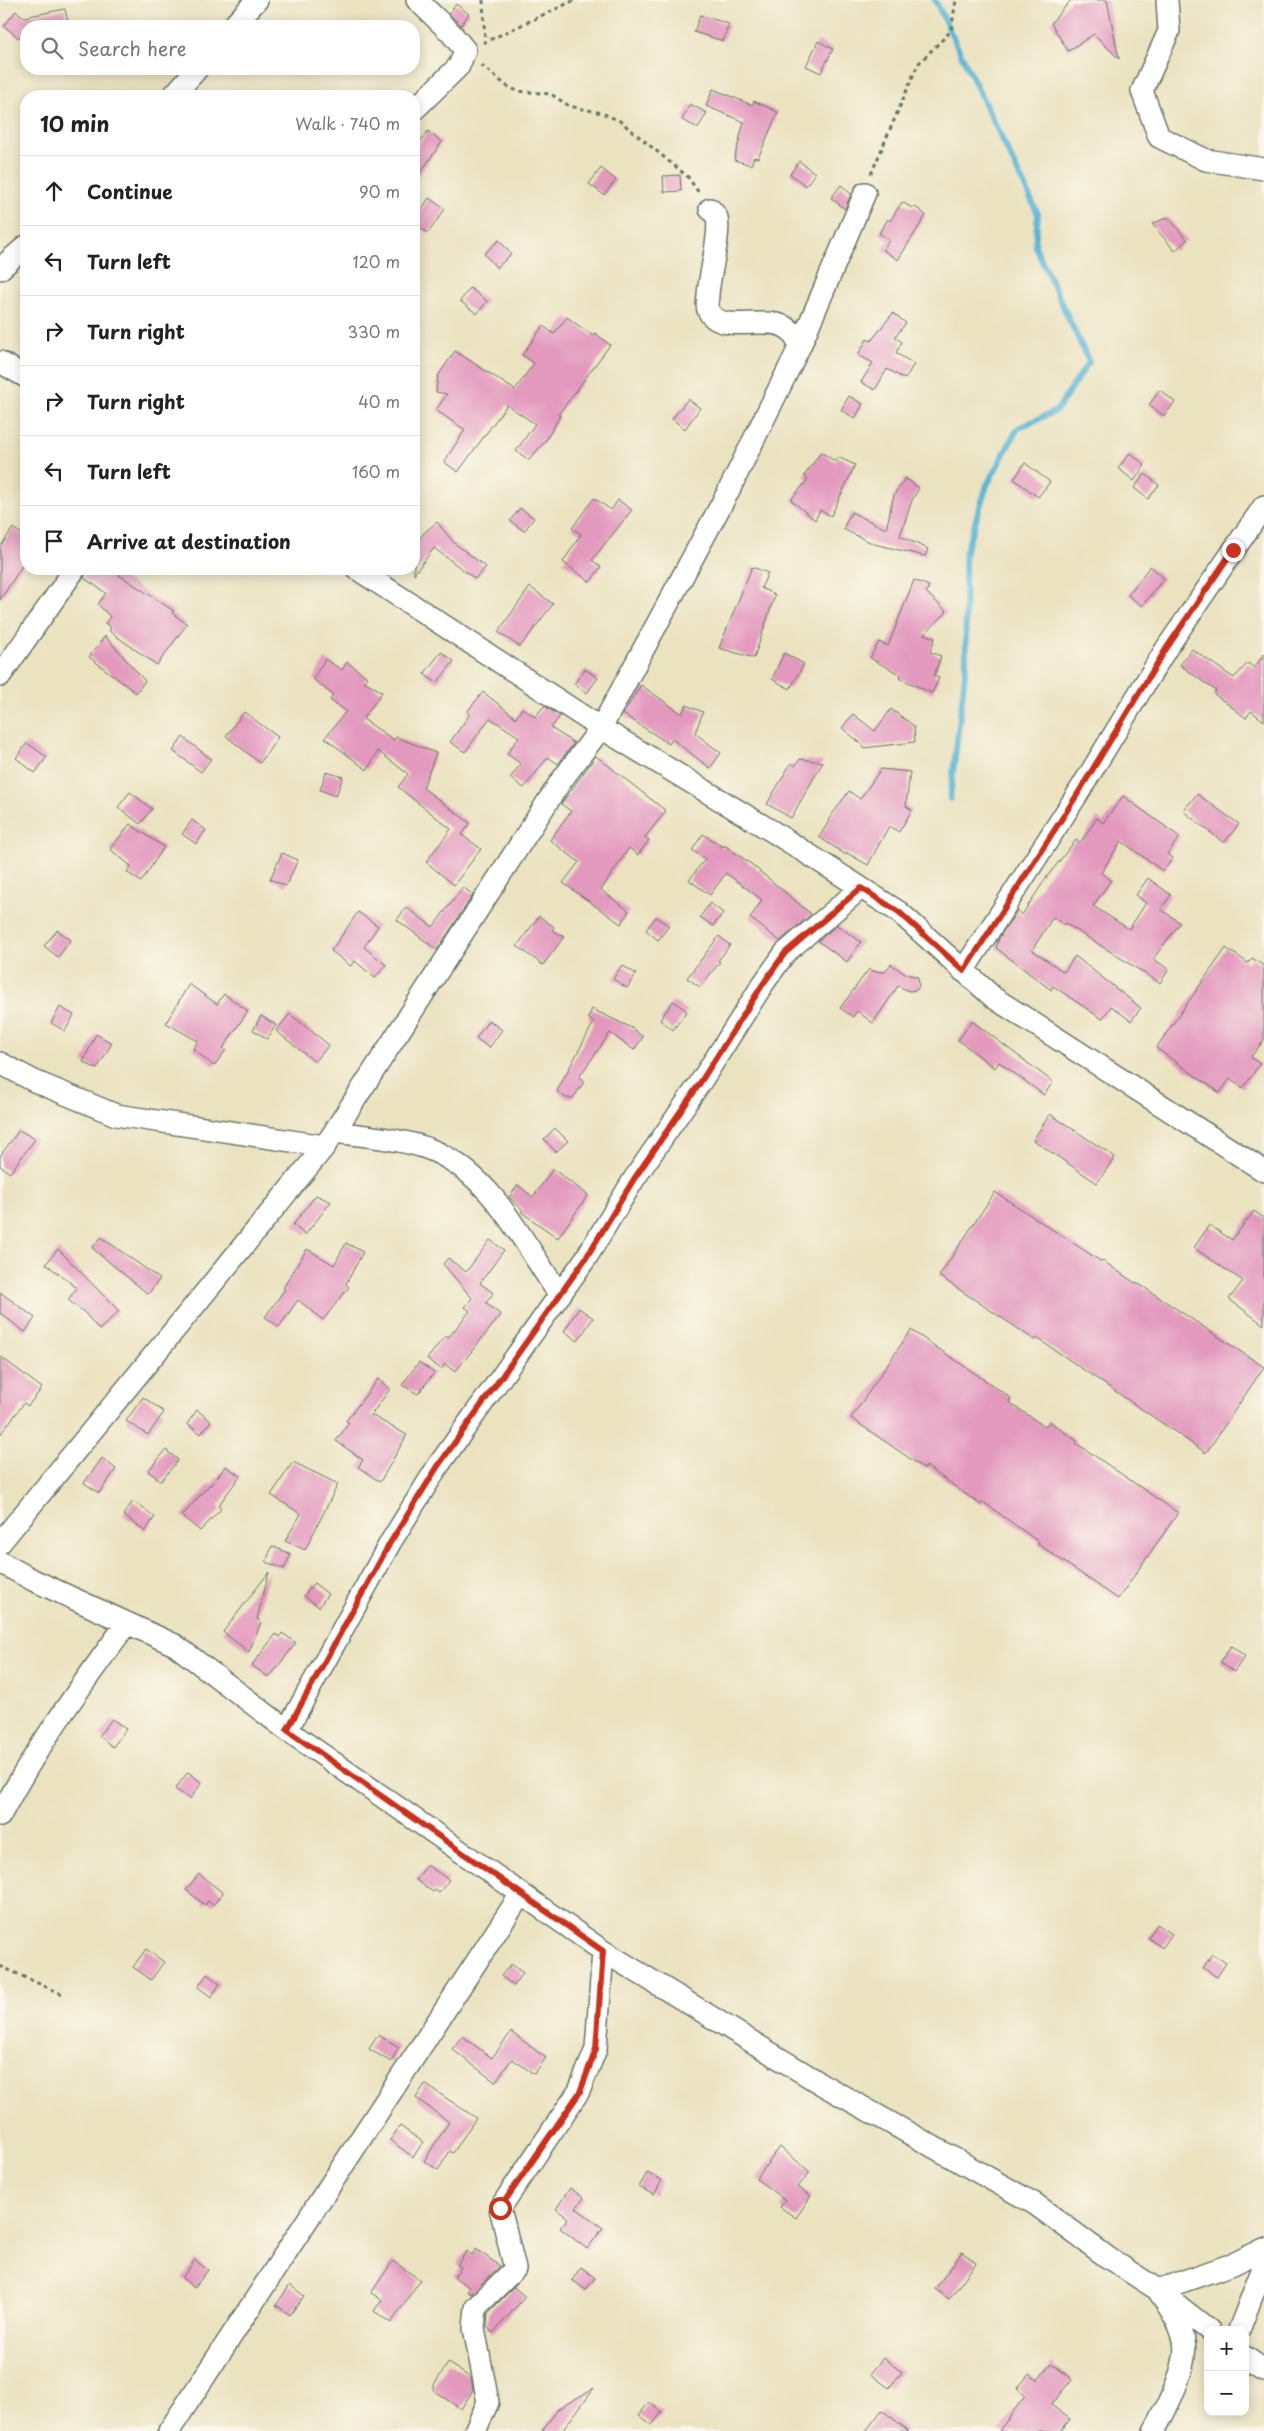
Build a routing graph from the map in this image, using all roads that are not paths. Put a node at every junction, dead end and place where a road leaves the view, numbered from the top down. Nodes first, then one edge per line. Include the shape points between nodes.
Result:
1 (257, 0) edge
2 (417, 0) edge
3 (1167, 0) edge
4 (239, 20) edge
5 (192, 75) edge
6 (179, 90) edge
7 (420, 104) edge
8 (1264, 169) edge
9 (865, 193) road end
10 (710, 209) road end
11 (20, 251) edge
12 (0, 269) edge
13 (800, 346) junction
14 (0, 362) edge
15 (20, 374) edge
16 (1264, 506) edge
17 (71, 575) edge
18 (366, 575) edge
19 (0, 676) edge
20 (601, 728) junction
21 (861, 888) junction
22 (964, 971) junction
23 (0, 1063) edge
24 (330, 1139) junction
25 (1264, 1171) edge
26 (560, 1295) junction
27 (0, 1543) edge
28 (0, 1562) edge
29 (127, 1623) junction
30 (287, 1730) junction
31 (0, 1816) edge
32 (521, 1894) junction
33 (603, 1951) junction
34 (1264, 2249) edge
35 (1264, 2265) edge
36 (1158, 2290) junction
37 (1205, 2326) edge
38 (1241, 2326) edge
39 (1249, 2360) edge
40 (1264, 2370) edge
41 (169, 2431) edge
42 (475, 2431) edge
43 (1154, 2431) edge

1 - 4 street
2 - 7 street via 465,50 458,66
3 - 8 street via 1169,31 1142,91 1159,137 1206,160
5 - 6 street
9 - 13 street
10 - 13 street via 717,218 717,227 708,277 708,309 716,321 724,323 774,323 786,327
11 - 12 street
13 - 20 street via 727,494
14 - 15 street
16 - 22 street via 1166,649
17 - 19 street
18 - 20 street
20 - 21 street
20 - 24 street via 556,790
21 - 22 street via 899,912
21 - 26 street via 785,953
22 - 25 street via 994,998
23 - 24 street via 34,1081 116,1115
24 - 26 street via 427,1148 466,1169 487,1190
24 - 27 street
26 - 30 street via 438,1466 390,1543
28 - 29 street
29 - 30 street via 175,1644
29 - 31 street via 44,1740
30 - 32 street
32 - 33 street
32 - 41 street
33 - 36 street via 823,2085 1035,2204
33 - 42 street via 596,2049 580,2092 500,2208 515,2269 476,2307 474,2328 488,2402
34 - 36 street via 1233,2264
35 - 38 street
36 - 37 street
36 - 43 street via 1184,2341 1185,2356 1167,2408
39 - 40 street

